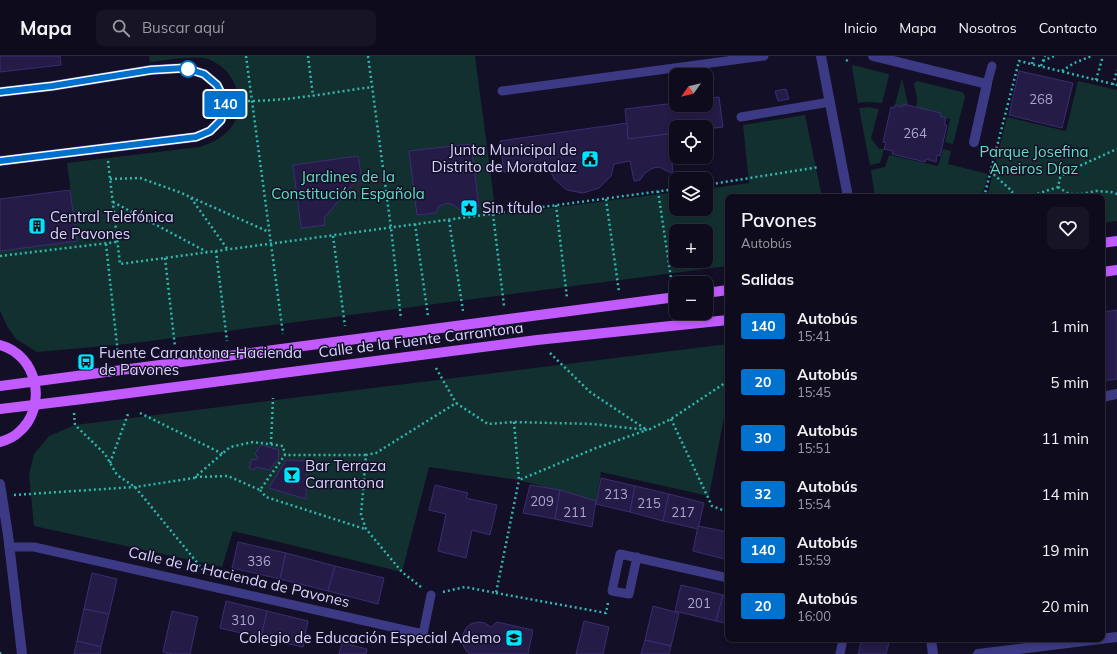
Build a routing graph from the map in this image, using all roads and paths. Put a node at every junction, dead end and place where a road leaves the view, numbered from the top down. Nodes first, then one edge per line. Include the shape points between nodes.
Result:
1 (246, 56) edge
2 (308, 56) edge
3 (368, 56) edge
4 (764, 56) edge
5 (821, 56) edge
6 (873, 56) edge
7 (1034, 56) edge
8 (1045, 56) edge
9 (1054, 56) edge
10 (1092, 56) edge
11 (1103, 56) edge
12 (846, 60) dead end
13 (1043, 61) junction
14 (850, 62) dead end
15 (1032, 64) junction
16 (992, 66) dead end
17 (1041, 66) junction
18 (1117, 70) edge
19 (1061, 71) junction
20 (1096, 80) junction
21 (988, 84) junction
22 (1115, 85) edge
23 (372, 87) junction
24 (0, 92) edge
25 (502, 92) dead end
26 (313, 96) junction
27 (225, 101) junction
28 (253, 102) junction
29 (830, 102) junction
30 (741, 117) dead end
31 (974, 142) dead end
32 (106, 148) junction
33 (1117, 149) edge
34 (0, 161) edge
35 (819, 167) dead end
36 (990, 170) junction
37 (110, 179) junction
38 (713, 184) edge
39 (1058, 187) junction
40 (669, 190) edge
41 (658, 191) junction
42 (1013, 192) joint
43 (847, 194) edge
44 (985, 194) edge
45 (1016, 194) edge
46 (1037, 194) edge
47 (1117, 194) edge
48 (191, 197) junction
49 (606, 199) junction
50 (112, 202) junction
51 (556, 205) junction
52 (493, 214) junction
53 (449, 220) junction
54 (415, 224) junction
55 (391, 228) junction
56 (269, 232) junction
57 (333, 236) junction
58 (1117, 241) edge
59 (117, 242) junction
60 (1105, 243) edge
61 (106, 244) junction
62 (271, 244) junction
63 (228, 250) junction
64 (216, 251) junction
65 (207, 253) junction
66 (0, 256) edge
67 (165, 258) junction
68 (1117, 270) edge
69 (1105, 272) edge
70 (671, 276) edge
71 (725, 290) edge
72 (619, 292) dead end
73 (713, 292) edge
74 (669, 298) edge
75 (568, 299) dead end
76 (504, 307) dead end
77 (463, 312) dead end
78 (428, 316) dead end
79 (401, 320) dead end
80 (725, 320) edge
81 (345, 326) dead end
82 (283, 334) dead end
83 (537, 340) junction
84 (227, 341) dead end
85 (0, 345) edge
86 (176, 347) dead end
87 (118, 354) dead end
88 (436, 368) dead end
89 (36, 382) junction
90 (725, 383) edge
91 (0, 386) edge
92 (1117, 394) edge
93 (1105, 396) edge
94 (273, 398) dead end
95 (456, 403) junction
96 (36, 404) junction
97 (0, 408) edge
98 (140, 413) dead end
99 (128, 414) dead end
100 (74, 415) dead end
101 (671, 419) junction
102 (514, 422) junction
103 (648, 430) junction
104 (0, 442) edge
105 (271, 444) junction
106 (223, 454) junction
107 (285, 454) junction
108 (366, 455) junction
109 (110, 463) junction
110 (194, 478) junction
111 (519, 480) junction
112 (0, 484) edge
113 (135, 487) junction
114 (260, 490) junction
115 (2, 496) junction
116 (725, 511) edge
117 (366, 530) junction
118 (9, 547) junction
119 (637, 557) junction
120 (725, 577) edge
121 (219, 588) junction
122 (612, 591) junction
123 (496, 593) junction
124 (431, 595) junction
125 (1117, 637) edge
126 (1105, 638) edge
127 (842, 642) edge
128 (931, 642) edge
129 (1076, 642) edge
130 (22, 654) edge
131 (840, 654) edge
132 (933, 654) edge
133 (978, 654) edge

1 - 28 path
2 - 26 path
3 - 23 path
4 - 25 lane
5 - 29 street
6 - 21 street
7 - 15 path
8 - 13 path
9 - 13 path
10 - 19 path
11 - 20 path
12 - 14 path
13 - 17 path
15 - 17 path
15 - 36 path via 1019,60
16 - 21 lane
17 - 19 path
18 - 22 path
19 - 20 path
20 - 22 path
21 - 31 street
23 - 26 path
23 - 55 path
24 - 27 street via 151,70 185,68 204,74 217,85
26 - 28 path
27 - 28 path
27 - 32 street via 221,120 210,131 196,137
28 - 56 path
29 - 30 lane
29 - 43 street
32 - 34 street
32 - 37 path
33 - 39 path via 1066,172 1060,178
35 - 38 path
36 - 42 path
36 - 44 path
37 - 48 path via 140,178
37 - 50 path
39 - 46 path
39 - 47 path via 1069,194 1096,191
40 - 41 path
41 - 49 path
41 - 70 path
42 - 45 path
48 - 56 path
48 - 63 path
49 - 51 path
49 - 72 path
50 - 59 path
50 - 65 path
51 - 52 path
51 - 75 path
52 - 53 path
52 - 76 path
53 - 54 path
53 - 77 path
54 - 55 path
54 - 78 path
55 - 57 path
55 - 79 path
56 - 62 path
57 - 62 path
57 - 81 path
58 - 60 main road
59 - 61 path
59 - 67 path via 120,264
61 - 66 path
61 - 87 path
62 - 63 path
62 - 82 path
63 - 64 path
64 - 65 path
64 - 84 path
65 - 67 path
67 - 86 path
68 - 69 main road
71 - 73 main road
74 - 89 main road, Calle de la Fuente Carrantona
80 - 83 main road, Calle de la Fuente Carrantona
83 - 96 main road, Calle de la Fuente Carrantona
83 - 103 path via 590,392
85 - 89 main road via 15,352 24,360
88 - 95 path
89 - 91 main road, Calle de la Fuente Carrantona
89 - 96 main road
90 - 101 path
92 - 93 street
94 - 105 path
95 - 102 path via 488,424
95 - 108 path via 376,453
96 - 97 main road, Calle de la Fuente Carrantona
96 - 104 main road via 32,415 19,432 10,439
98 - 106 path
99 - 109 path
100 - 109 path via 75,425 105,454
101 - 103 path
101 - 116 path via 712,506
102 - 103 path via 592,424
102 - 111 path
103 - 111 path via 596,448
105 - 106 path via 253,442 230,447
105 - 107 path via 283,446
106 - 110 path
107 - 108 path
107 - 114 path
108 - 117 path via 362,515
109 - 113 path via 117,475
110 - 113 path
110 - 114 path via 228,476
111 - 123 path
112 - 115 street
113 - 115 path
113 - 121 path
114 - 117 path via 266,497
115 - 118 street
117 - 124 path via 402,572
118 - 121 lane, Calle de la Hacienda de Pavones via 34,547
118 - 130 street
119 - 120 lane
119 - 122 lane via 620,554
119 - 122 lane via 629,594
121 - 124 lane, Calle de la Hacienda de Pavones via 423,634
122 - 123 path via 606,613
123 - 124 path via 465,587
125 - 126 street
127 - 131 lane
128 - 132 street
129 - 133 street

